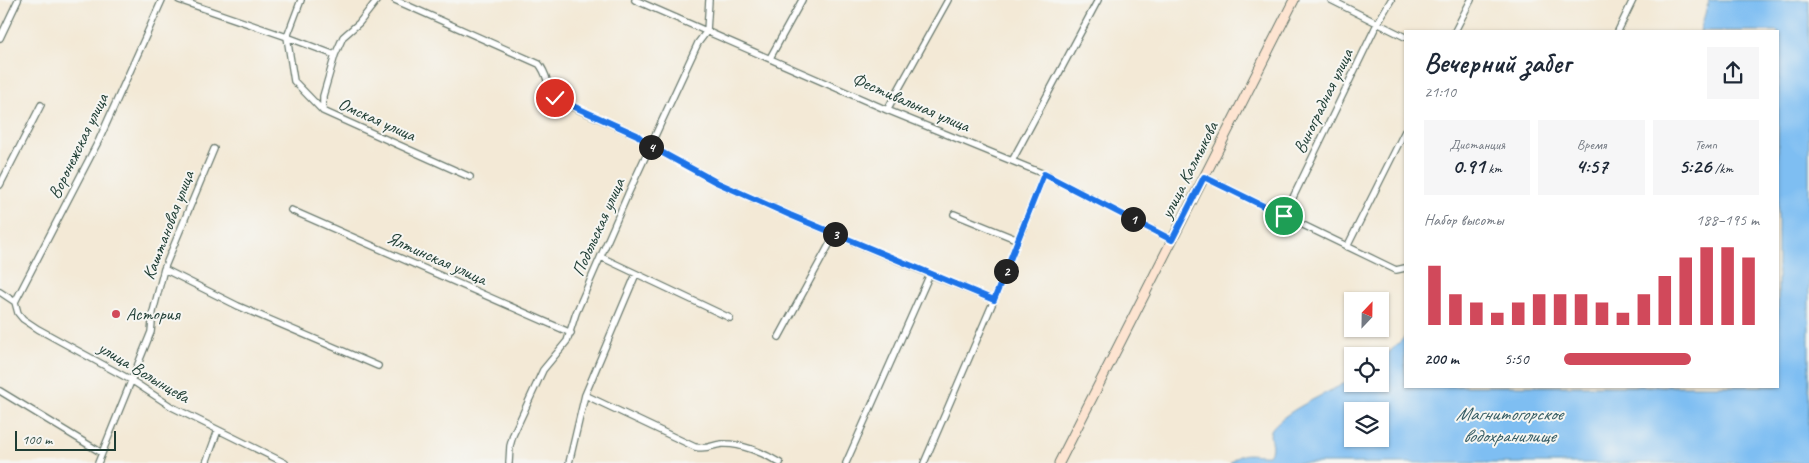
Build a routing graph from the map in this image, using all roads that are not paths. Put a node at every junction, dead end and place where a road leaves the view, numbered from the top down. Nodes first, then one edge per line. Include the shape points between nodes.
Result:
1 (18, 0) edge
2 (162, 0) edge
3 (179, 0) edge
4 (301, 0) edge
5 (377, 0) edge
6 (395, 0) edge
7 (635, 0) edge
8 (709, 0) edge
9 (802, 0) edge
10 (948, 0) edge
11 (1098, 0) edge
12 (1294, 0) edge
13 (1331, 0) edge
14 (1391, 0) edge
15 (1471, 0) edge
16 (1632, 0) edge
17 (1377, 24) junction
18 (1456, 30) edge
19 (1618, 30) edge
20 (707, 31) junction
21 (287, 37) junction
22 (1404, 37) edge
23 (0, 38) edge
24 (334, 55) junction
25 (770, 58) junction
26 (41, 105) dead end
27 (323, 110) junction
28 (888, 110) junction
29 (1404, 133) edge
30 (650, 146) junction
31 (214, 149) dead end
32 (1012, 161) junction
33 (1044, 174) junction
34 (470, 177) dead end
35 (1204, 177) junction
36 (0, 185) edge
37 (291, 210) dead end
38 (954, 214) dead end
39 (1284, 216) junction
40 (835, 234) junction
41 (1018, 240) junction
42 (1172, 240) junction
43 (1347, 247) junction
44 (601, 257) junction
45 (1404, 268) edge
46 (164, 269) junction
47 (636, 274) junction
48 (930, 274) junction
49 (0, 292) edge
50 (994, 300) junction
51 (15, 302) junction
52 (730, 318) dead end
53 (571, 333) junction
54 (779, 337) dead end
55 (378, 366) dead end
56 (131, 380) junction
57 (0, 391) edge
58 (585, 395) junction
59 (218, 430) junction
60 (102, 453) junction
61 (271, 460) edge
62 (98, 463) edge
63 (206, 463) edge
64 (285, 463) edge
65 (509, 463) edge
66 (569, 463) edge
67 (780, 463) edge
68 (846, 463) edge
69 (924, 463) edge
70 (1059, 463) edge

1 - 23 street
2 - 51 street, Воронежская улица via 99,140
3 - 21 street
4 - 21 street
5 - 24 street via 343,37
6 - 30 street via 539,64 555,98 637,135
7 - 20 street, Фестивальная улица
8 - 20 street, Подольская улица
9 - 25 street
10 - 28 street
11 - 32 street
12 - 35 main road, улица Калмыкова
13 - 17 street
14 - 17 street, Виноградная улица
15 - 18 street
16 - 19 street
17 - 22 street
17 - 39 street, Виноградная улица
20 - 25 street, Фестивальная улица
20 - 30 street, Подольская улица via 698,43
21 - 24 street
21 - 27 street, Омская улица via 294,81
24 - 27 street via 323,96
25 - 28 street, Фестивальная улица
26 - 36 street
27 - 34 street, Омская улица
28 - 32 street, Фестивальная улица
29 - 43 street
30 - 40 street via 716,182
30 - 44 street, Подольская улица
31 - 46 street, Каштановая улица
32 - 33 street, Фестивальная улица
33 - 41 street
33 - 42 street, Фестивальная улица
35 - 39 street
35 - 42 main road, улица Калмыкова
37 - 53 street, Ялтинская улица
38 - 41 street
39 - 43 street
40 - 48 street
40 - 54 street
41 - 50 street
42 - 70 main road, улица Калмыкова
43 - 45 street via 1396,270
44 - 47 street
44 - 53 street, Подольская улица via 576,313
46 - 55 street via 238,306
46 - 56 street, Каштановая улица via 150,332
47 - 52 street
47 - 58 street
48 - 50 street
48 - 68 street
49 - 51 street, улица Волынцева
50 - 69 street
51 - 56 street, улица Волынцева via 24,319
53 - 65 street, Подольская улица via 538,380 513,435
56 - 59 street, улица Волынцева via 172,407
56 - 60 street, Каштановая улица
57 - 60 street
58 - 66 street
58 - 67 street via 695,447 709,448 720,444 742,447
59 - 61 street, улица Волынцева
59 - 63 street
60 - 62 street, Каштановая улица
61 - 64 street, улица Волынцева

